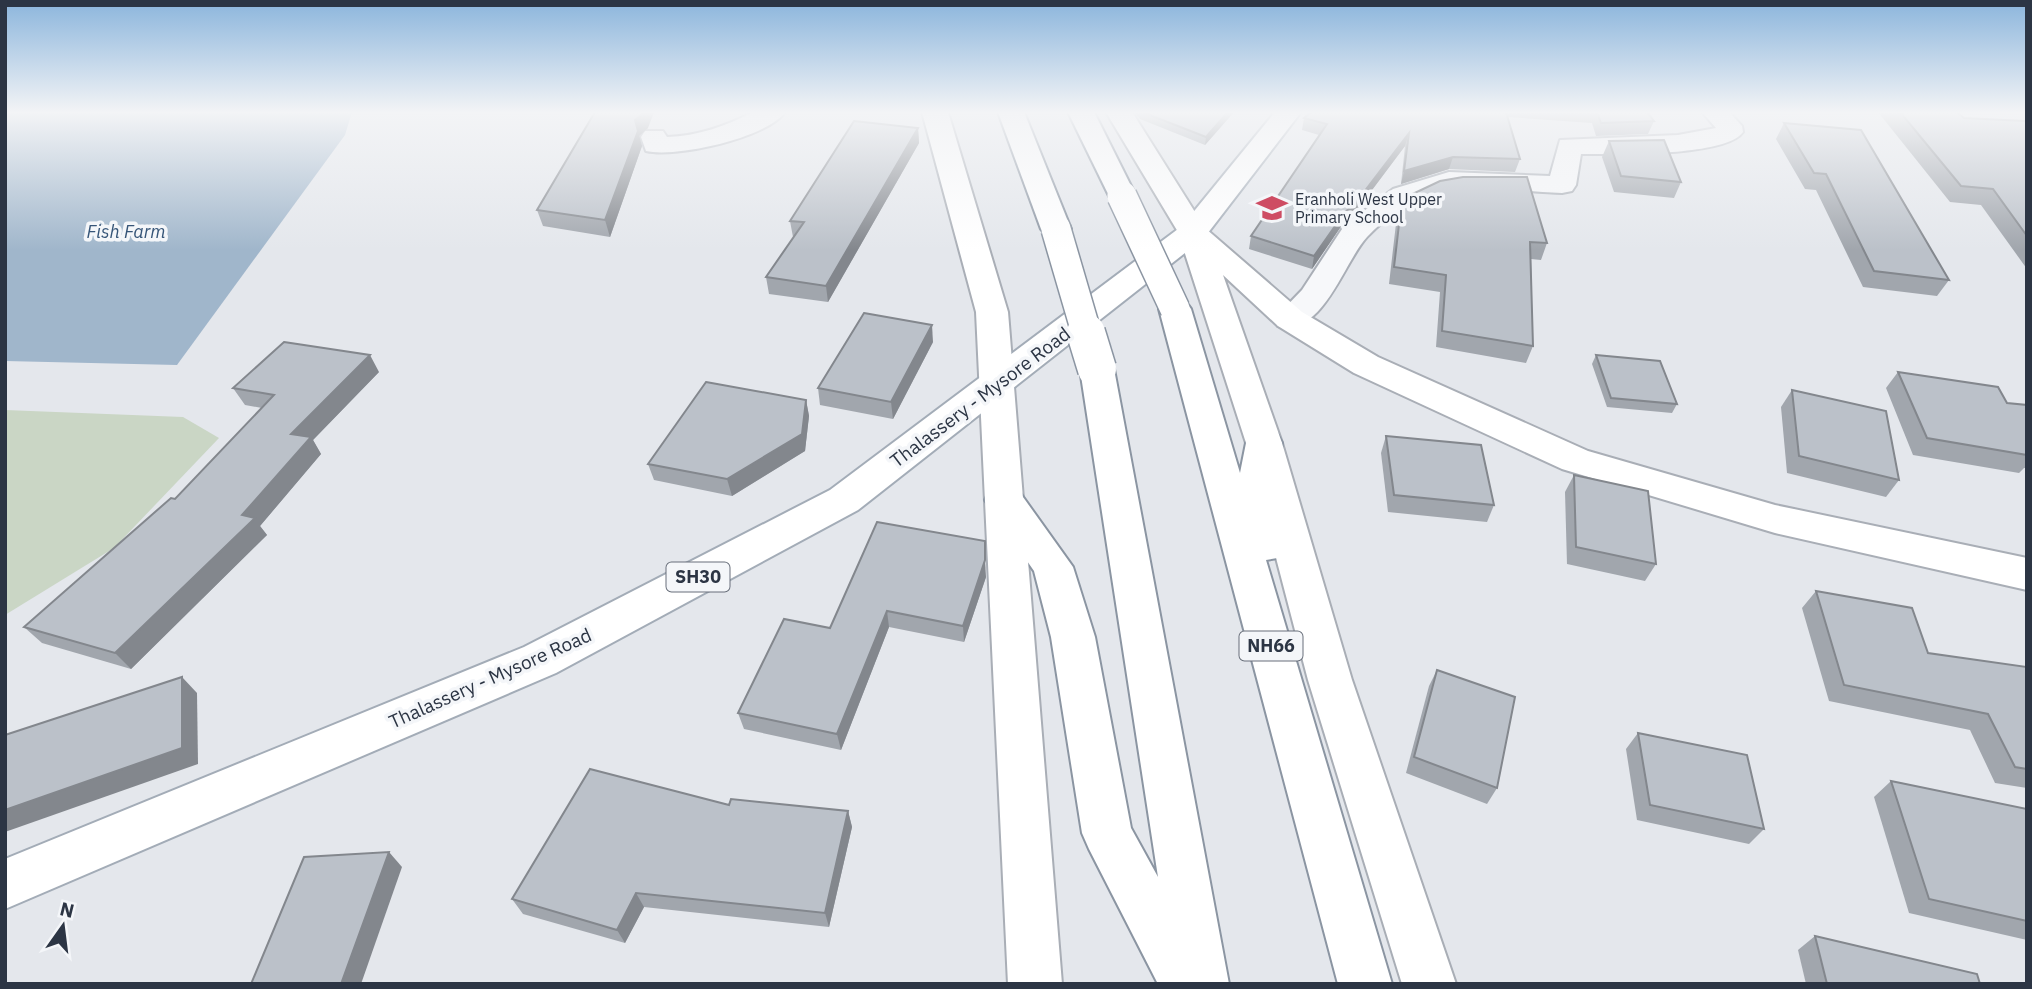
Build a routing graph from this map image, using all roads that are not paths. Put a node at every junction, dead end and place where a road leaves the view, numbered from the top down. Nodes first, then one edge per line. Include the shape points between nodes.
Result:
1 (947, 158) edge
2 (1029, 158) edge
3 (1104, 158) edge
4 (1147, 158) edge
5 (1251, 158) edge
6 (1567, 158) edge
7 (1193, 232) junction
8 (1290, 319) junction
9 (997, 384) junction
10 (1264, 443) junction
11 (1004, 500) junction
12 (2027, 574) edge
13 (1288, 704) junction
14 (5, 884) edge
15 (1035, 984) edge
16 (1187, 984) edge
17 (1202, 984) edge
18 (1365, 984) edge
19 (1429, 984) edge

1 - 9 main road via 992,312
2 - 17 main road, bridge via 1056,229 1097,369
3 - 13 main road, NH66, bridge via 1175,309
4 - 7 main road
5 - 7 main road, Thalassery - Mysore Road / SH30
6 - 8 street via 1562,186 1449,180 1402,195 1354,232 1314,296
7 - 8 main road
7 - 9 main road, Thalassery - Mysore Road / SH30
7 - 10 main road
8 - 12 main road via 1366,365 1575,460 1775,519
9 - 11 main road
9 - 14 main road, Thalassery - Mysore Road / SH30 via 844,500 540,660
10 - 13 main road via 1255,499 1287,611
10 - 19 main road via 1330,680
11 - 15 main road
11 - 16 main road via 1053,567 1073,637 1107,833
13 - 18 main road, NH66

